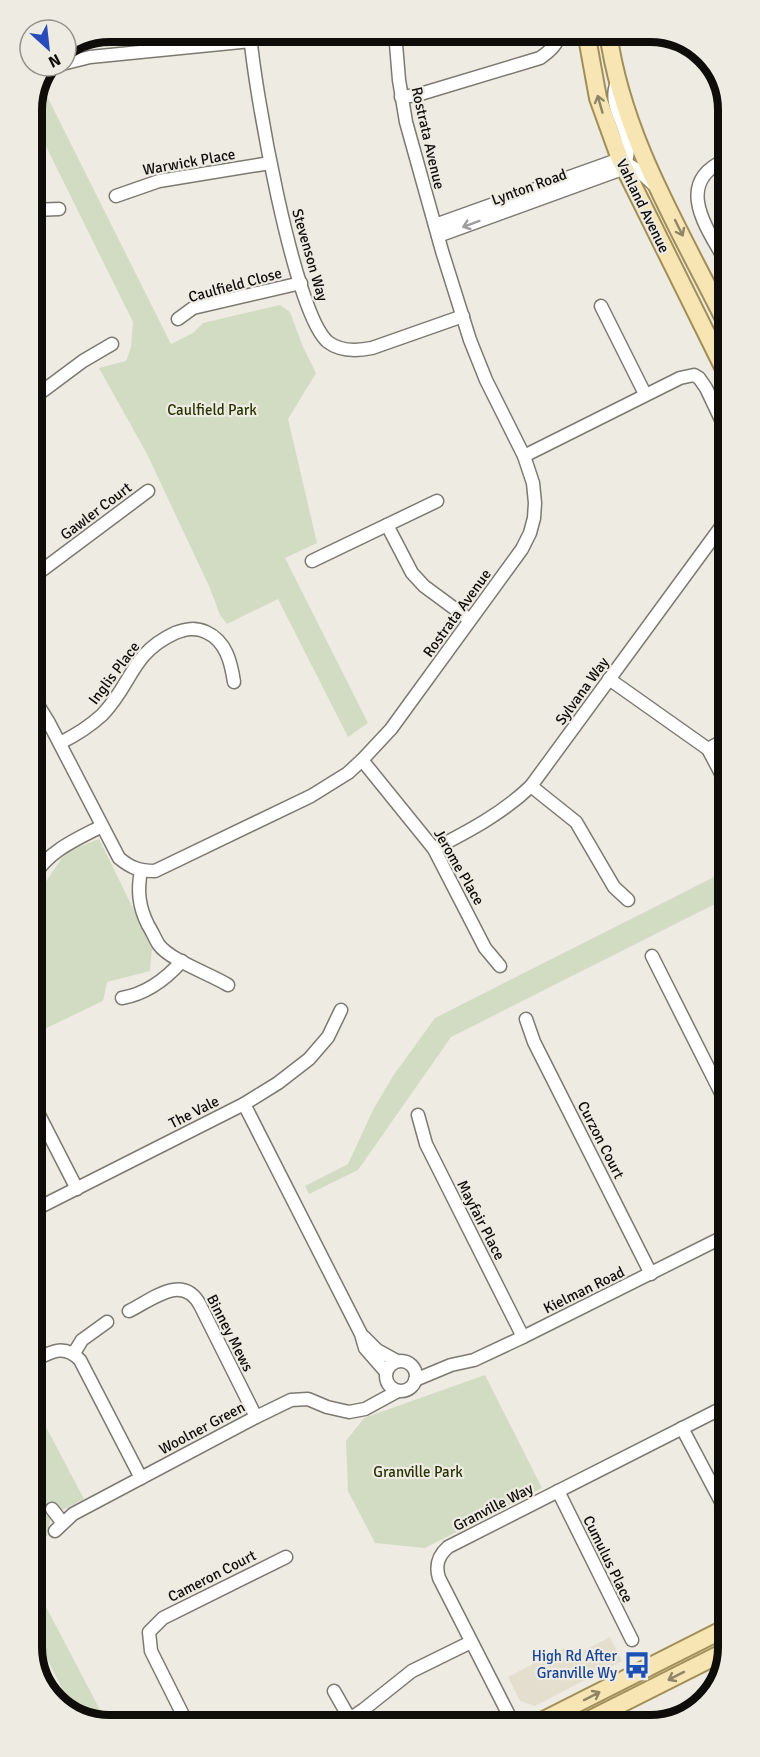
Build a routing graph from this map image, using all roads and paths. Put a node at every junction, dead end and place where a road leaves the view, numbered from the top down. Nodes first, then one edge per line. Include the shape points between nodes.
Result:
1 (205, 42) edge
2 (252, 42) edge
3 (396, 42) edge
4 (557, 42) edge
5 (588, 42) edge
6 (610, 42) edge
7 (78, 60) edge
8 (617, 81) junction
9 (401, 97) junction
10 (270, 163) junction
11 (623, 163) junction
12 (718, 164) edge
13 (659, 190) junction
14 (116, 196) dead end
15 (59, 209) dead end
16 (42, 210) edge
17 (436, 230) junction
18 (718, 247) edge
19 (301, 283) junction
20 (602, 306) dead end
21 (718, 307) edge
22 (463, 316) junction
23 (178, 319) dead end
24 (112, 344) dead end
25 (718, 357) edge
26 (42, 392) edge
27 (645, 394) junction
28 (718, 413) edge
29 (524, 456) junction
30 (148, 491) dead end
31 (437, 501) dead end
32 (387, 525) junction
33 (718, 531) edge
34 (312, 561) dead end
35 (42, 570) edge
36 (471, 620) junction
37 (609, 679) junction
38 (234, 682) dead end
39 (42, 713) edge
40 (60, 743) junction
41 (718, 743) edge
42 (708, 749) junction
43 (362, 760) junction
44 (718, 768) edge
45 (531, 786) junction
46 (102, 826) junction
47 (434, 849) junction
48 (42, 865) edge
49 (141, 871) junction
50 (628, 900) dead end
51 (652, 956) dead end
52 (182, 961) junction
53 (500, 966) dead end
54 (228, 985) dead end
55 (122, 998) dead end
56 (341, 1010) dead end
57 (526, 1019) dead end
58 (718, 1087) edge
59 (244, 1104) junction
60 (418, 1115) dead end
61 (42, 1121) edge
62 (77, 1189) junction
63 (42, 1206) edge
64 (718, 1240) edge
65 (651, 1274) junction
66 (129, 1311) dead end
67 (107, 1322) dead end
68 (361, 1334) junction
69 (524, 1337) junction
70 (74, 1353) junction
71 (42, 1356) edge
72 (397, 1361) junction
73 (411, 1365) junction
74 (451, 1365) junction
75 (387, 1377) junction
76 (416, 1380) junction
77 (398, 1391) junction
78 (365, 1409) junction
79 (718, 1410) edge
80 (256, 1416) junction
81 (682, 1428) junction
82 (141, 1478) junction
83 (558, 1491) junction
84 (718, 1496) edge
85 (52, 1509) dead end
86 (286, 1557) dead end
87 (718, 1632) edge
88 (632, 1640) dead end
89 (471, 1642) junction
90 (717, 1656) edge
91 (334, 1691) dead end
92 (183, 1715) edge
93 (343, 1715) edge
94 (355, 1715) edge
95 (509, 1715) edge
96 (554, 1715) edge
97 (599, 1715) edge

1 - 7 street
2 - 10 street, Stevenson Way
3 - 9 street, Rostrata Avenue
4 - 9 street via 540,58
11 -> 5 main road, Vahland Avenue via 598,98
6 - 8 main road, Vahland Avenue
8 - 11 street via 613,92 628,144
8 - 13 main road, Vahland Avenue via 642,157
9 - 17 street, Rostrata Avenue
10 - 14 street, Warwick Place via 159,181
10 - 19 street, Stevenson Way
11 - 13 street via 639,171
11 - 17 street, Lynton Road
11 - 25 main road, Vahland Avenue
12 - 18 street via 703,176 697,194 701,214
13 -> 21 main road, Vahland Avenue
15 - 16 street
17 - 22 street, Rostrata Avenue
19 - 22 street, Stevenson Way via 319,332 327,342 350,351 372,348
19 - 23 street, Caulfield Close via 193,308
20 - 27 street
22 - 29 street, Rostrata Avenue via 486,380
24 - 26 street
27 - 28 street via 694,375 706,388
27 - 29 street
29 - 36 street, Rostrata Avenue via 535,503 530,533
30 - 35 street, Gawler Court
31 - 32 street
32 - 34 street
32 - 36 street via 412,573
33 - 37 street, Sylvana Way
36 - 43 street, Rostrata Avenue via 391,729
37 - 42 street
37 - 45 street, Sylvana Way
38 - 40 street, Inglis Place via 220,642 202,630 184,630 149,648 102,715
39 - 40 street
40 - 46 street
41 - 42 street
42 - 44 street
43 - 47 street, Jerome Place
43 - 49 street, Rostrata Avenue via 311,796 168,867
45 - 47 street, Sylvana Way via 495,815
45 - 50 street via 576,822 614,887
46 - 48 street via 59,849
46 - 49 street via 119,858 130,868
47 - 53 street, Jerome Place via 485,948
49 - 52 street via 142,914 160,947
51 - 58 street
52 - 54 street
52 - 55 street via 140,995
56 - 59 street, The Vale via 328,1037 309,1059
57 - 65 street, Curzon Court
59 - 62 street, The Vale
59 - 68 street, Kielman Road
60 - 69 street, Mayfair Place via 426,1144
61 - 62 street
62 - 63 street, The Vale
64 - 65 street, Kielman Road
65 - 69 street, Kielman Road
66 - 80 street, Binney Mews via 174,1289 191,1292
67 - 70 street via 82,1340
68 - 72 street, Kielman Road via 377,1350
68 - 75 street, Kielman Road via 365,1348
69 - 74 street, Kielman Road via 474,1360
70 - 71 street via 52,1351
70 - 82 street via 85,1367
72 - 73 street, Kielman Road
72 - 75 street via 388,1367
73 - 74 street, Kielman Road
73 - 76 street
74 - 76 street, Kielman Road
75 - 77 street, Kielman Road
75 - 78 street
76 - 77 street, Kielman Road via 407,1390
77 - 78 street
78 - 80 street, Woolner Green via 342,1411 300,1399
79 - 81 street, Granville Way
80 - 82 street, Woolner Green
81 - 83 street, Granville Way
81 - 84 street
82 - 85 street, Woolner Green via 73,1514 59,1526
83 - 88 street, Cumulus Place
83 - 89 street, Granville Way via 448,1546 438,1558 439,1578
86 - 92 street, Cameron Court via 163,1618 149,1632 151,1651
96 -> 87 main road
89 - 94 street via 412,1671
89 - 95 street, Granville Way
90 -> 97 main road
91 - 93 street

